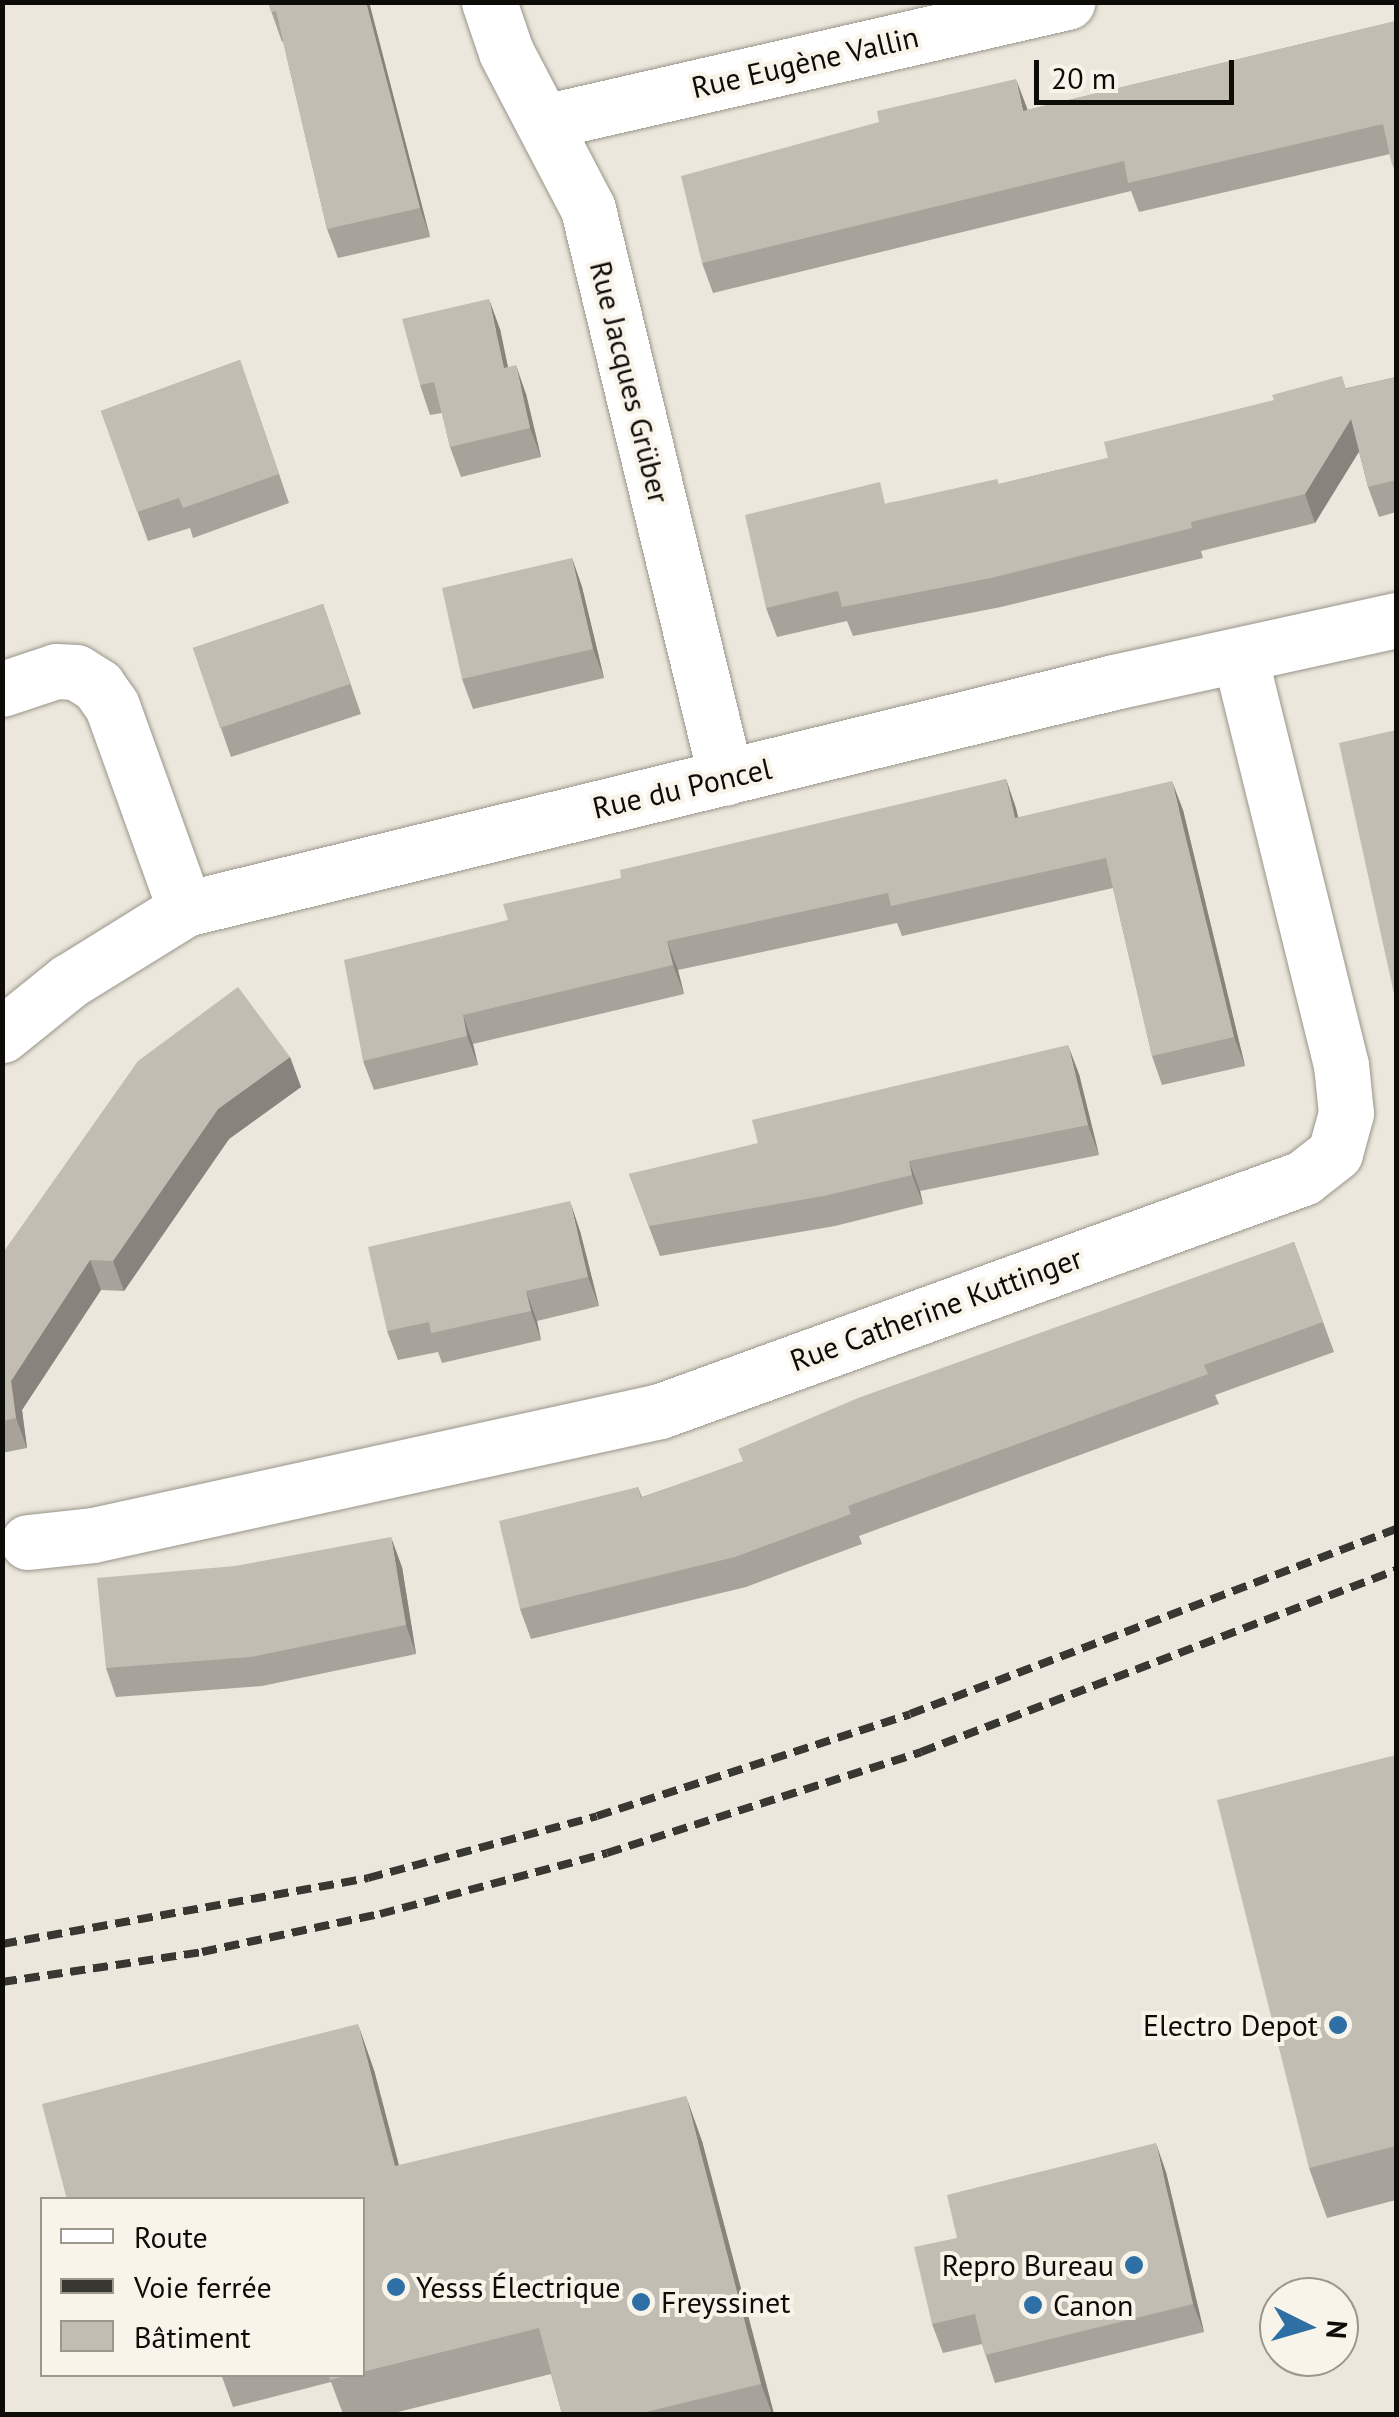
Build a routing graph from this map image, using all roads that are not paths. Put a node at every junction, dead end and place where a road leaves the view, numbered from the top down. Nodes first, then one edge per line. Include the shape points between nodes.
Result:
1 (490, 2) edge
2 (1067, 2) edge
3 (544, 122) junction
4 (1396, 620) edge
5 (1240, 657) junction
6 (2, 689) edge
7 (726, 778) junction
8 (186, 909) junction
9 (2, 1035) edge
10 (28, 1542) dead end

1 - 3 street, Rue Jacques Grüber via 506,52
2 - 3 street, Rue Eugène Vallin
3 - 7 street, Rue Jacques Grüber via 588,209
4 - 5 street, Rue du Poncel
5 - 7 street, Rue du Poncel
5 - 10 street, Rue Catherine Kuttinger via 1341,1066 1346,1113 1335,1152 1303,1178 660,1411 92,1535
6 - 8 street via 56,670 76,672 98,686 112,706
7 - 8 street, Rue du Poncel
8 - 9 street, Rue du Poncel via 69,981

